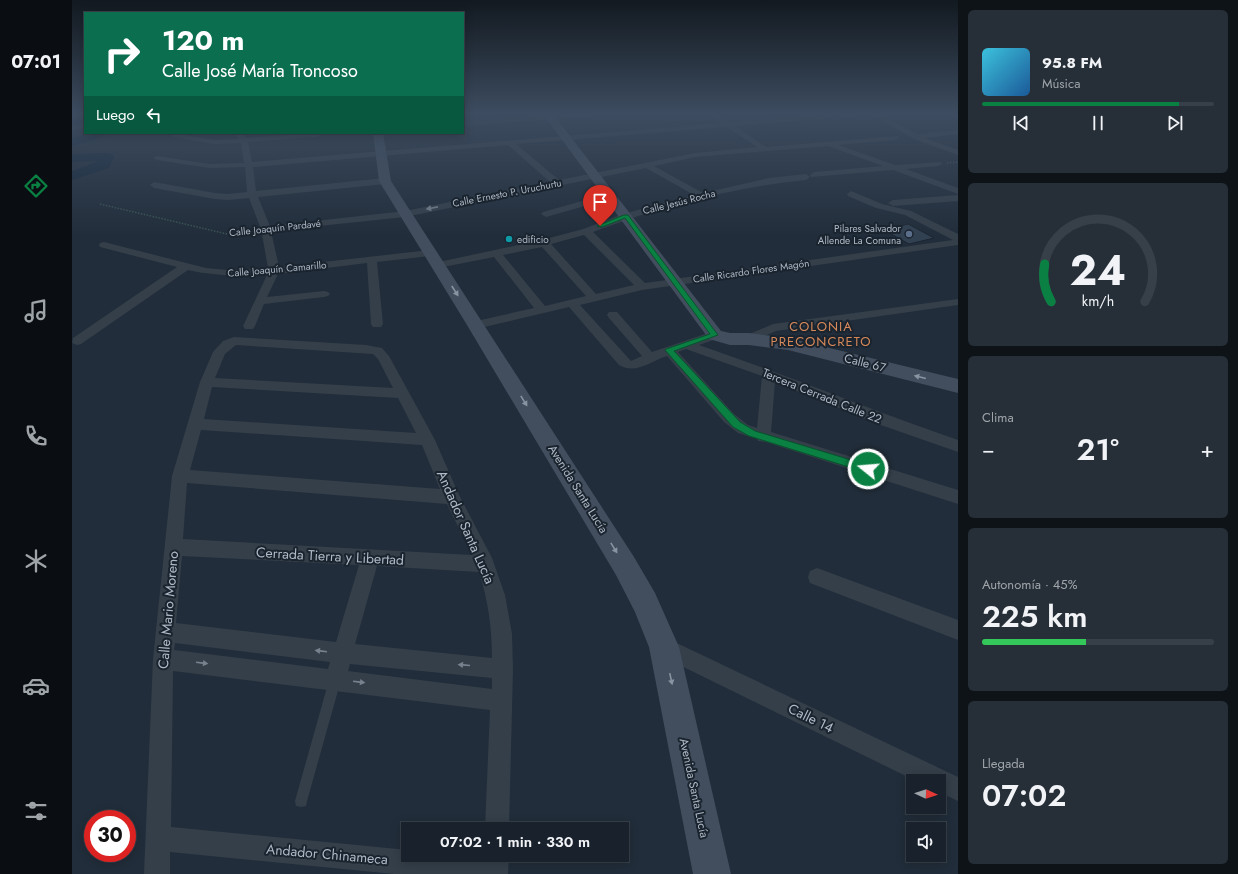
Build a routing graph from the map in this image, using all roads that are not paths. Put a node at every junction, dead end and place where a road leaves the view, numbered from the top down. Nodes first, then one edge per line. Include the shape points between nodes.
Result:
1 (246, 155) edge
2 (312, 155) edge
3 (381, 155) edge
4 (524, 155) edge
5 (579, 155) edge
6 (697, 155) edge
7 (859, 155) edge
8 (156, 158) dead end
9 (938, 164) dead end
10 (249, 165) junction
11 (647, 165) junction
12 (896, 168) junction
13 (594, 176) junction
14 (385, 181) junction
15 (557, 183) junction
16 (154, 184) dead end
17 (958, 191) edge
18 (252, 194) junction
19 (851, 194) dead end
20 (610, 196) junction
21 (702, 196) junction
22 (958, 198) edge
23 (893, 203) dead end
24 (405, 214) junction
25 (546, 214) dead end
26 (626, 216) junction
27 (266, 229) junction
28 (586, 231) junction
29 (958, 238) edge
30 (958, 242) edge
31 (544, 243) junction
32 (104, 245) dead end
33 (497, 254) junction
34 (434, 259) junction
35 (372, 260) junction
36 (187, 265) junction
37 (274, 271) junction
38 (675, 281) junction
39 (642, 287) junction
40 (324, 294) dead end
41 (593, 298) junction
42 (259, 301) junction
43 (958, 302) edge
44 (572, 303) junction
45 (541, 309) junction
46 (613, 315) dead end
47 (377, 324) dead end
48 (476, 325) junction
49 (249, 326) dead end
50 (715, 335) junction
51 (748, 339) junction
52 (77, 341) dead end
53 (687, 345) junction
54 (669, 350) junction
55 (219, 352) joint
56 (650, 358) junction
57 (769, 374) junction
58 (207, 382) junction
59 (958, 386) edge
60 (401, 393) junction
61 (195, 424) junction
62 (763, 437) junction
63 (427, 440) junction
64 (958, 446) edge
65 (180, 476) junction
66 (452, 497) junction
67 (958, 497) edge
68 (174, 547) junction
69 (370, 558) junction
70 (486, 564) junction
71 (817, 576) dead end
72 (958, 630) edge
73 (166, 632) junction
74 (664, 647) junction
75 (342, 654) junction
76 (163, 659) junction
77 (503, 669) junction
78 (335, 679) junction
79 (502, 701) junction
80 (958, 789) edge
81 (301, 801) dead end
82 (497, 822) edge
83 (158, 838) junction
84 (495, 866) edge
85 (158, 874) edge
86 (712, 874) edge

1 - 10 street
2 - 10 street
3 - 14 street, Avenida Santa Lucía
4 - 15 street
5 - 13 street
6 - 11 street, Calle Ernesto P. Uruchurtu
7 - 12 street
8 - 10 street via 210,166
9 - 12 street, Calle Jesús Rocha
10 - 18 street
11 - 13 street, Calle Ernesto P. Uruchurtu
11 - 21 street
12 - 17 street
12 - 21 street, Calle Jesús Rocha via 769,181
13 - 15 street, Calle Ernesto P. Uruchurtu
13 - 20 street
14 - 18 street
14 - 24 street, Avenida Santa Lucía
15 -> 24 street, Calle Ernesto P. Uruchurtu
16 - 18 street via 215,196
18 - 27 street
19 - 29 street via 908,213
20 - 25 street
20 - 26 street
21 - 26 street, Calle Jesús Rocha
22 - 23 street
24 - 27 street, Calle Joaquín Pardavé
24 - 34 street, Avenida Santa Lucía
26 - 28 street, Calle Jesús Rocha
26 - 38 street
27 - 37 street
28 - 31 street, Calle Jesús Rocha
28 - 39 street
30 - 38 street, Calle Ricardo Flores Magón
31 - 33 street, Calle Jesús Rocha
31 - 41 street
32 - 36 street, Calle Joaquín Camarillo
33 - 34 street, Calle Jesús Rocha
33 - 45 street
34 - 35 street, Calle Joaquín Camarillo
34 -> 48 street, Avenida Santa Lucía
35 - 37 street, Calle Joaquín Camarillo
35 - 47 street
36 - 37 street, Calle Joaquín Camarillo via 227,273
36 - 52 street
37 - 42 street
38 - 39 street, Calle Ricardo Flores Magón
38 - 50 street
39 - 41 street, Calle Ricardo Flores Magón
40 - 42 street
41 - 44 street, Calle Ricardo Flores Magón
42 - 49 street
43 - 51 street via 773,328
44 - 45 street, Calle Ricardo Flores Magón
44 - 56 street via 624,362 635,365
45 - 48 street, Calle Ricardo Flores Magón
46 - 56 street
48 -> 74 street, Avenida Santa Lucía via 625,566
50 - 51 street, Calle 67 via 730,339
50 - 53 street
59 -> 51 street, Calle 67 via 800,347
53 - 54 street
53 - 57 street, Tercera Cerrada Calle 22
54 - 56 street
54 - 62 street via 736,425
55 - 58 street, Calle Mario Moreno
55 - 60 street, Andador Santa Lucía via 227,344 241,341 366,348 383,356
57 - 62 street
57 - 64 street, Tercera Cerrada Calle 22 via 823,398
58 - 60 street
58 - 61 street, Calle Mario Moreno
60 - 63 street, Andador Santa Lucía
61 - 63 street
61 - 65 street, Calle Mario Moreno
62 - 67 street
63 - 66 street, Andador Santa Lucía
65 - 66 street
65 - 68 street, Calle Mario Moreno
66 - 70 street, Andador Santa Lucía
68 - 69 street, Cerrada Tierra y Libertad
68 - 73 street, Calle Mario Moreno
69 - 70 street, Cerrada Tierra y Libertad
69 - 75 street
70 - 77 street, Andador Santa Lucía via 496,595 502,634
71 - 72 street
75 -> 73 street
73 - 76 street, Calle Mario Moreno
74 - 80 street, Calle 14
74 -> 86 street, Avenida Santa Lucía
77 -> 75 street
75 - 78 street
76 -> 78 street
76 - 83 street, Calle Mario Moreno
77 - 79 street, Andador Santa Lucía
78 -> 79 street
78 - 81 lane
79 - 82 street, Andador Santa Lucía
83 - 84 street, Andador Chinameca
83 - 85 street, Calle Mario Moreno

